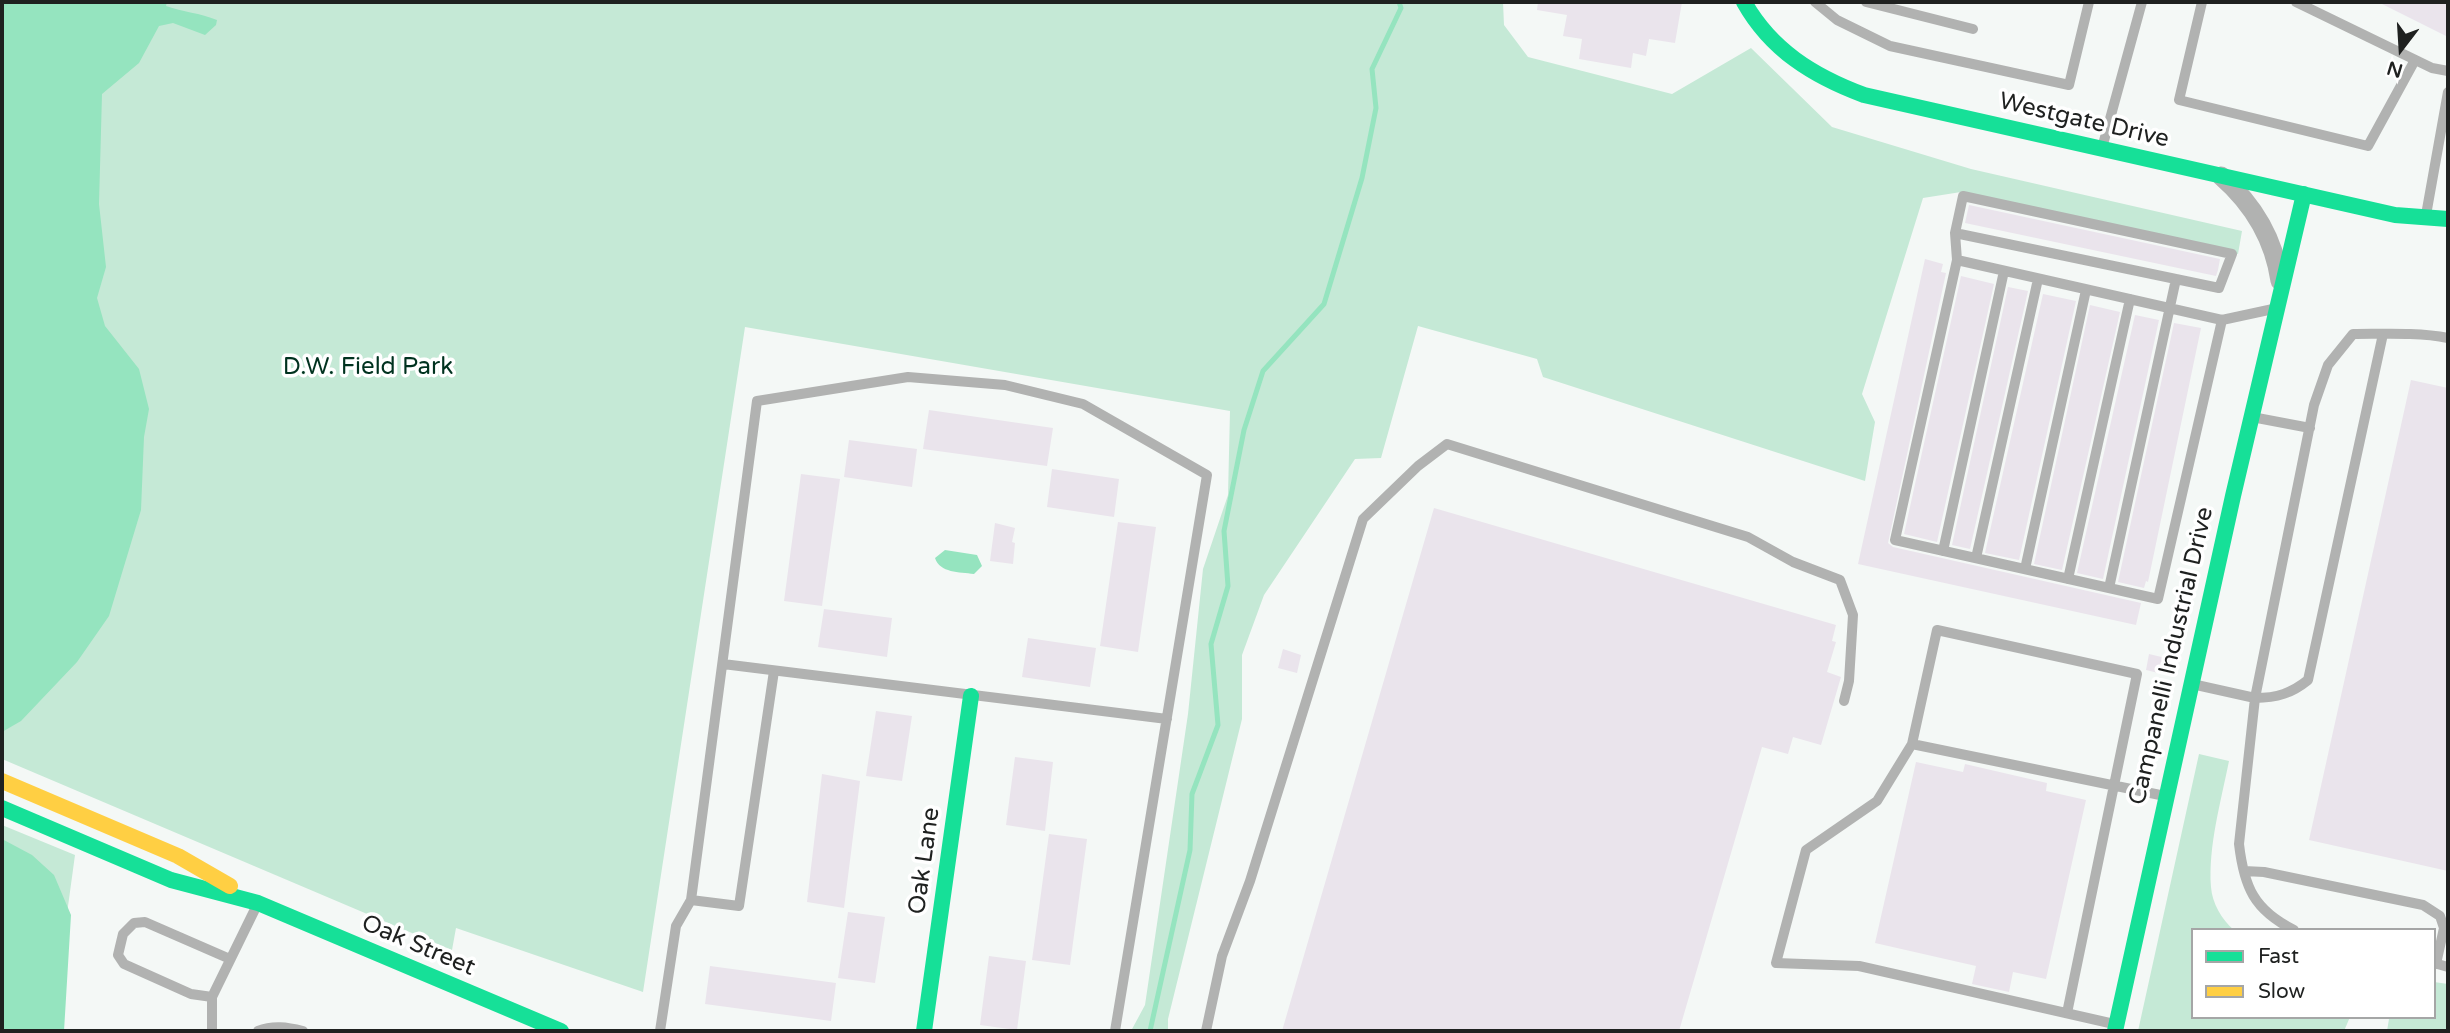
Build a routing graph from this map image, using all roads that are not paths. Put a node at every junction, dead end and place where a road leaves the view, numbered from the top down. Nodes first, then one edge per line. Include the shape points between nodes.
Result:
1 (1744, 2) edge
2 (1815, 2) edge
3 (1866, 2) edge
4 (2089, 2) edge
5 (2142, 2) edge
6 (2202, 2) edge
7 (2297, 2) edge
8 (1973, 29) dead end
9 (2415, 60) junction
10 (2448, 71) edge
11 (2448, 92) edge
12 (2101, 148) junction
13 (2220, 175) junction
14 (2304, 194) junction
15 (2425, 219) junction
16 (2448, 219) edge
17 (1955, 233) junction
18 (1957, 261) junction
19 (2004, 271) junction
20 (2038, 279) junction
21 (2176, 279) junction
22 (2087, 290) junction
23 (2130, 299) junction
24 (2279, 300) junction
25 (2170, 308) junction
26 (2222, 320) junction
27 (2383, 334) junction
28 (2448, 338) edge
29 (2251, 417) junction
30 (2310, 428) junction
31 (1943, 551) junction
32 (1976, 558) junction
33 (2025, 569) junction
34 (2068, 579) junction
35 (2109, 588) junction
36 (723, 664) junction
37 (774, 671) junction
38 (2191, 684) junction
39 (971, 696) junction
40 (2255, 698) junction
41 (1844, 701) dead end
42 (1167, 719) junction
43 (1912, 744) junction
44 (2, 781) edge
45 (2115, 786) junction
46 (2166, 796) junction
47 (2, 808) edge
48 (80, 814) junction
49 (71, 838) junction
50 (2244, 871) junction
51 (691, 900) junction
52 (258, 903) junction
53 (2291, 928) edge
54 (230, 959) junction
55 (2436, 959) edge
56 (212, 997) junction
57 (2067, 1013) junction
58 (2115, 1028) edge
59 (213, 1031) edge
60 (258, 1031) edge
61 (303, 1031) edge
62 (561, 1031) edge
63 (660, 1031) edge
64 (924, 1031) edge
65 (1115, 1031) edge
66 (1206, 1031) edge

1 - 12 street, Westgate Drive via 1782,49 1807,71 1838,86
2 - 4 lane via 1837,20 1890,46 2068,85
3 - 8 lane
5 - 12 lane
6 - 9 lane via 2179,100 2368,146
7 - 9 lane
9 - 10 lane
11 - 15 lane
12 - 13 street, Westgate Drive
13 - 14 street, Westgate Drive
13 - 24 street, Campanelli Industrial Drive via 2239,191 2267,235 2275,255
14 - 15 street, Westgate Drive
14 - 24 street, Campanelli Industrial Drive
15 - 16 street, Westgate Drive
17 - 18 lane
17 - 21 lane
17 - 21 lane via 1963,196 2232,254 2219,288
18 - 19 lane
18 - 31 lane via 1895,540
19 - 20 lane
19 - 31 lane
20 - 22 lane
20 - 32 lane
21 - 25 lane
22 - 23 lane
22 - 33 lane
23 - 25 lane
23 - 34 lane
24 - 26 lane
24 - 29 street, Campanelli Industrial Drive
25 - 26 lane
25 - 35 lane
26 - 35 lane via 2158,599
27 - 28 lane
27 - 30 lane via 2353,334 2328,365
27 - 40 lane via 2308,680 2293,692
29 - 30 lane
29 - 38 street, Campanelli Industrial Drive
30 - 40 lane
31 - 32 lane
32 - 33 lane
33 - 34 lane
34 - 35 lane
36 - 37 lane
36 - 42 lane via 757,401 908,377 1004,385 1083,404 1207,475
36 - 51 lane
37 - 39 lane
37 - 51 lane via 740,906
38 - 40 lane
38 - 46 street, Campanelli Industrial Drive
39 - 42 lane
39 - 64 street, Oak Lane
40 - 50 lane via 2239,844
41 - 66 lane via 1853,615 1840,580 1793,562 1748,537 1447,444 1363,519 1250,881 1222,956
42 - 65 lane
43 - 45 lane
43 - 45 lane via 1937,630 2137,674
43 - 57 lane via 1877,801 1806,850 1776,963 1859,966
44 - 48 street, Oak Street
45 - 46 lane
45 - 57 lane
46 - 58 street, Campanelli Industrial Drive
47 - 49 street, Oak Street
48 - 49 street
48 - 52 street, Oak Street via 178,856
49 - 52 street, Oak Street via 171,880
50 - 53 lane via 2262,910
50 - 55 lane via 2423,905 2440,916 2444,928
51 - 63 lane via 676,926
52 - 54 lane
52 - 62 street, Oak Street
54 - 56 lane
54 - 56 lane via 145,922 134,923 123,934 118,955 124,964 191,994
56 - 59 lane
57 - 58 lane
60 - 61 lane via 281,1027

